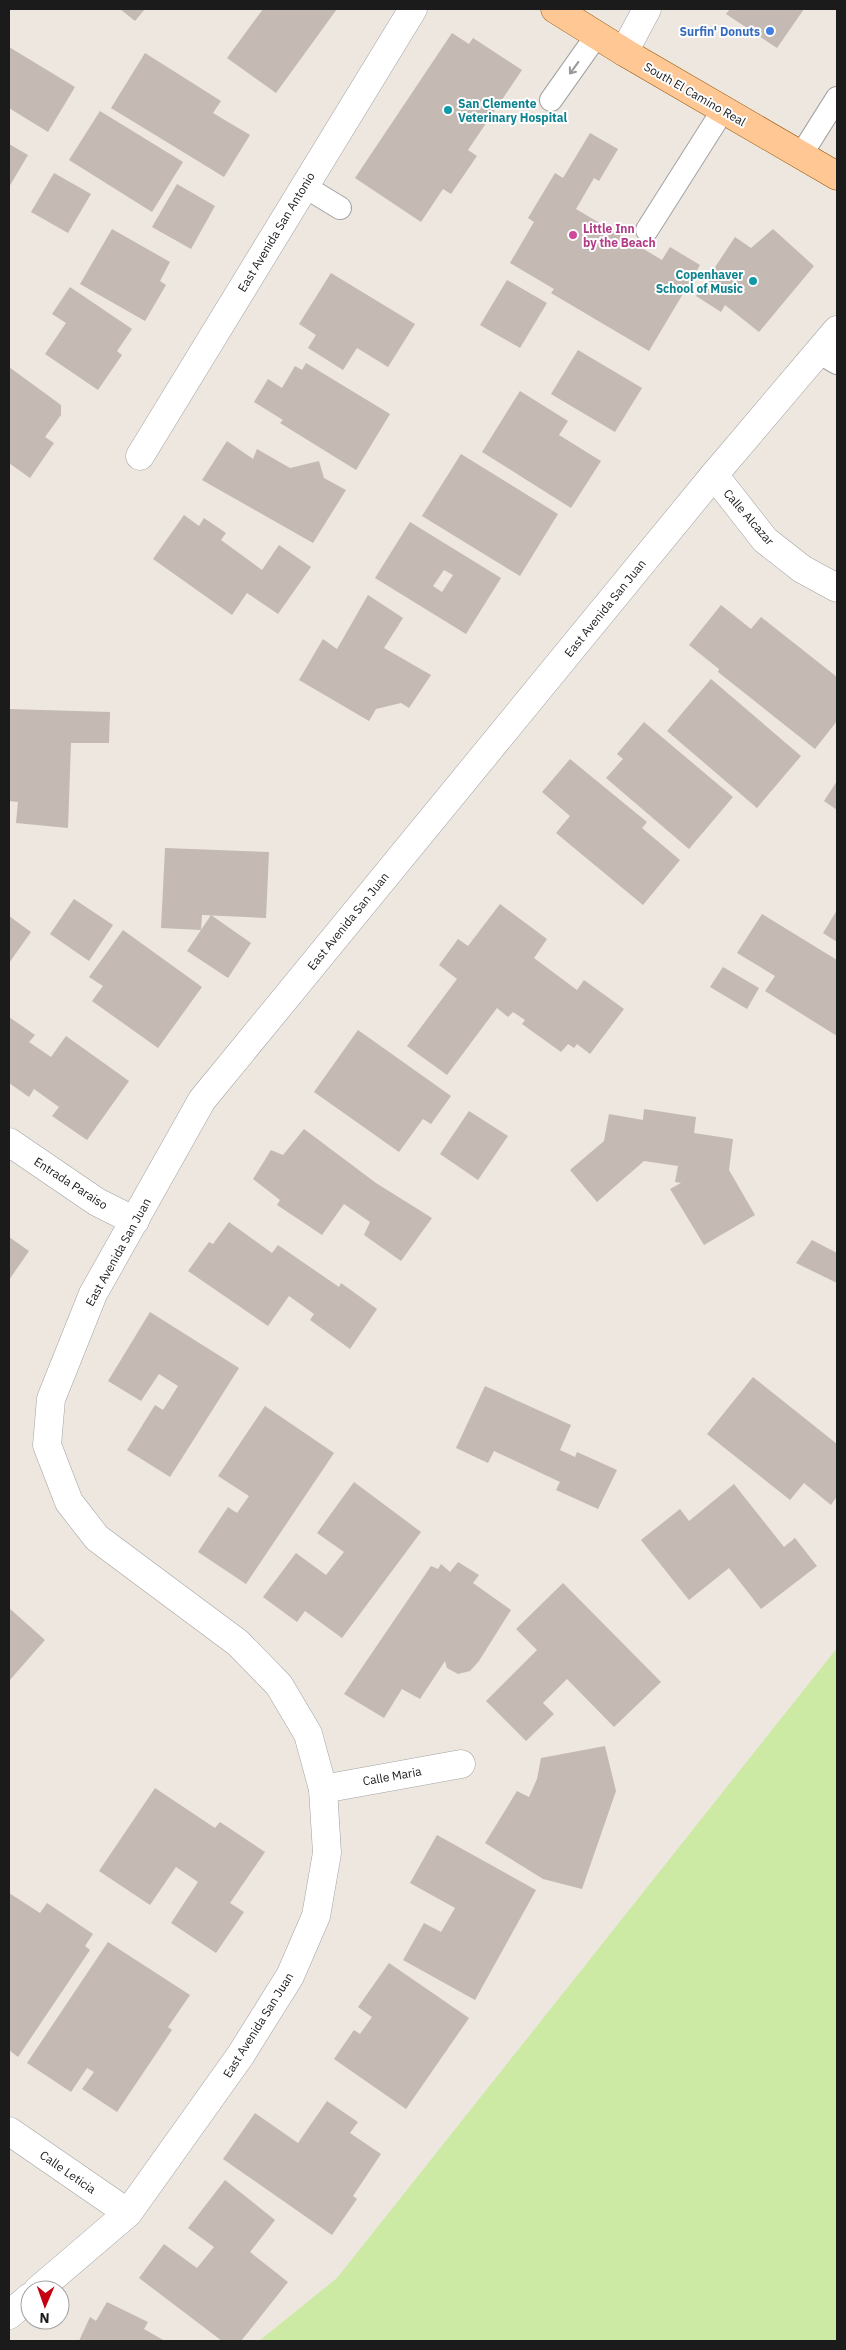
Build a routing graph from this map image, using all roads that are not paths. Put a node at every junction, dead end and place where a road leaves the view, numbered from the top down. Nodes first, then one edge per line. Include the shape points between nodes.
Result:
1 (413, 9) edge
2 (555, 9) edge
3 (647, 9) edge
4 (597, 35) junction
5 (624, 52) junction
6 (837, 98) edge
7 (551, 100) dead end
8 (722, 110) junction
9 (801, 155) junction
10 (837, 176) edge
11 (304, 186) junction
12 (340, 208) dead end
13 (647, 230) dead end
14 (837, 330) edge
15 (828, 357) edge
16 (140, 456) dead end
17 (714, 475) junction
18 (837, 588) edge
19 (9, 1142) edge
20 (135, 1221) junction
21 (461, 1764) dead end
22 (323, 1789) junction
23 (9, 2131) edge
24 (128, 2213) junction
25 (50, 2280) edge
26 (20, 2306) edge
27 (9, 2315) edge

1 - 11 street, East Avenida San Antonio
2 - 4 main road, South El Camino Real
3 - 5 street
4 - 5 main road, South El Camino Real
4 -> 7 lane
5 - 8 main road, South El Camino Real
6 - 9 lane
8 - 9 main road, South El Camino Real
8 - 13 lane
9 - 10 main road, South El Camino Real
11 - 12 lane
11 - 16 street, East Avenida San Antonio
14 - 15 street, East Avenida San Juan
15 - 17 street, East Avenida San Juan
17 - 18 street, Calle Alcazar via 765,540 802,569
17 - 20 street, East Avenida San Juan via 202,1100
19 - 20 street, Entrada Paraiso via 97,1202
20 - 22 street, East Avenida San Juan via 93,1294 51,1399 47,1445 69,1502 97,1538 238,1643 279,1685 308,1734
21 - 22 street, Calle Maria
22 - 24 street, East Avenida San Juan via 327,1853 316,1916 290,1976 240,2056
23 - 24 street, Calle Leticia
24 - 25 street, East Avenida San Juan
26 - 27 street

